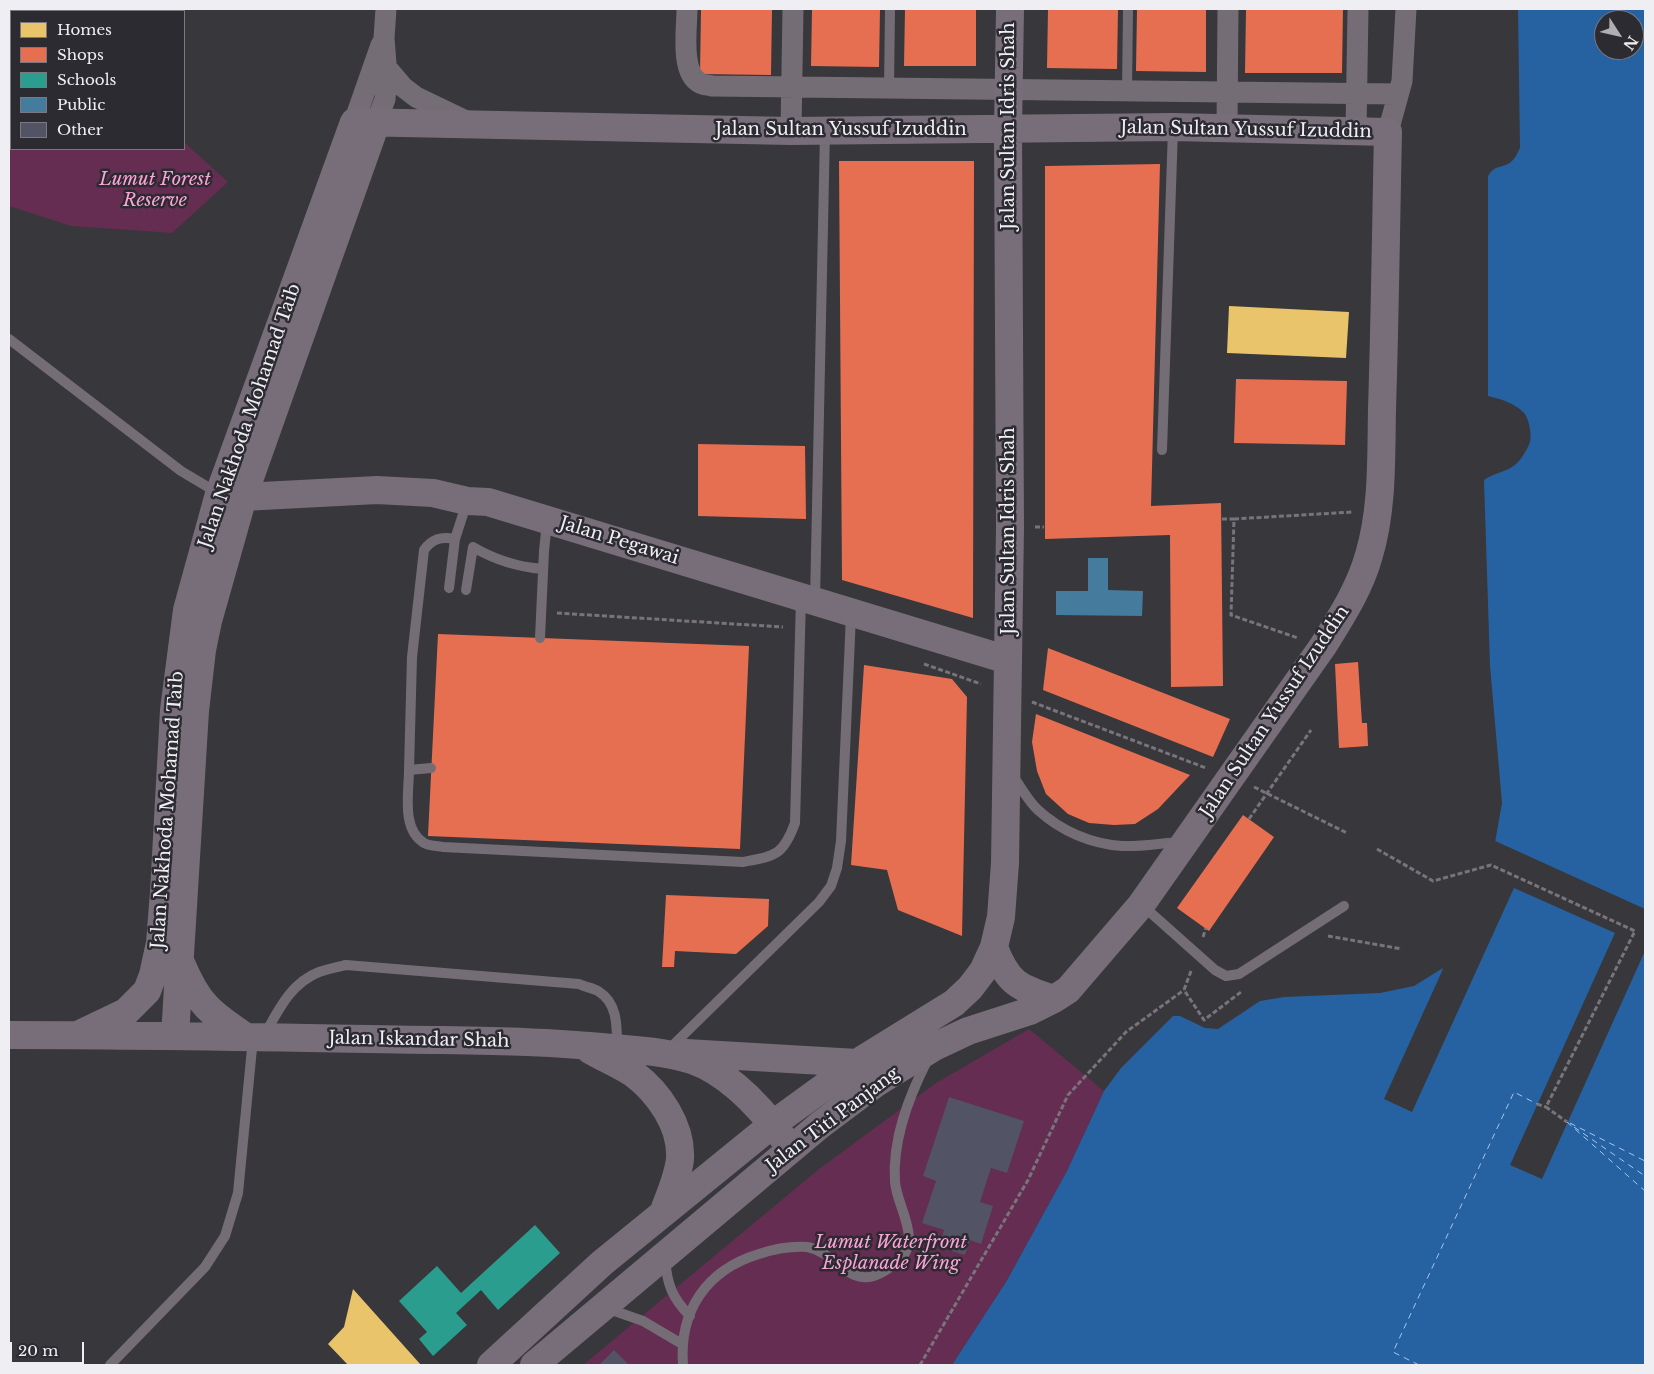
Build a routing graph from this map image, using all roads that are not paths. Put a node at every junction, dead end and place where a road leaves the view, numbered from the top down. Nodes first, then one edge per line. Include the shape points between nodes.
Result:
1 (386, 9) edge
2 (687, 9) edge
3 (793, 9) edge
4 (890, 9) edge
5 (1010, 9) edge
6 (1128, 9) edge
7 (1228, 9) edge
8 (1358, 9) edge
9 (1406, 9) edge
10 (384, 38) junction
11 (386, 68) junction
12 (793, 87) junction
13 (889, 88) junction
14 (1009, 90) junction
15 (1127, 91) junction
16 (1228, 93) junction
17 (1357, 94) junction
18 (1398, 94) junction
19 (365, 123) junction
20 (477, 126) junction
21 (1173, 127) junction
22 (1227, 128) junction
23 (1008, 130) junction
24 (791, 131) junction
25 (825, 131) junction
26 (1356, 132) junction
27 (1388, 132) junction
28 (9, 339) edge
29 (1162, 450) dead end
30 (231, 496) junction
31 (467, 501) junction
32 (548, 519) junction
33 (454, 539) junction
34 (543, 569) junction
35 (449, 588) dead end
36 (466, 590) dead end
37 (808, 599) junction
38 (851, 612) junction
39 (540, 638) dead end
40 (1008, 660) junction
41 (1006, 764) junction
42 (431, 768) dead end
43 (409, 770) junction
44 (1186, 842) junction
45 (1160, 878) joint
46 (1141, 905) junction
47 (1344, 906) dead end
48 (994, 947) junction
49 (180, 960) junction
50 (1054, 999) junction
51 (9, 1035) edge
52 (78, 1035) junction
53 (929, 1035) junction
54 (175, 1036) junction
55 (254, 1037) junction
56 (578, 1044) junction
57 (641, 1050) junction
58 (857, 1063) junction
59 (773, 1124) junction
60 (792, 1149) junction
61 (664, 1212) junction
62 (665, 1256) junction
63 (604, 1307) junction
64 (690, 1316) junction
65 (682, 1344) junction
66 (110, 1365) edge
67 (490, 1365) edge
68 (534, 1365) edge
69 (683, 1365) edge

1 - 10 street
2 - 12 street via 686,60 690,73 699,83
3 - 12 street
4 - 13 lane
5 - 14 street, Jalan Sultan Idris Shah
6 - 15 lane
7 - 16 street
8 - 17 street
9 - 18 street via 1402,81
10 - 11 street
10 - 19 street
11 - 19 street via 384,99
11 - 20 street via 416,97
12 - 13 street
12 - 24 street
13 - 14 street
14 - 15 street
14 - 23 street, Jalan Sultan Idris Shah
15 - 16 street
16 - 17 street
16 - 22 street
17 - 18 street
17 - 26 street
18 - 27 street
19 - 20 street, Jalan Sultan Yussuf Izuddin
19 - 30 street, Jalan Nakhoda Mohamad Taib
20 - 24 street, Jalan Sultan Yussuf Izuddin
21 - 22 street, Jalan Sultan Yussuf Izuddin
21 - 23 street, Jalan Sultan Yussuf Izuddin
21 - 29 lane
22 - 26 street, Jalan Sultan Yussuf Izuddin
23 - 25 street, Jalan Sultan Yussuf Izuddin
23 - 40 street, Jalan Sultan Idris Shah
24 - 25 street, Jalan Sultan Yussuf Izuddin
25 - 37 lane
26 - 27 street, Jalan Sultan Yussuf Izuddin
27 - 44 street, Jalan Sultan Yussuf Izuddin via 1378,510 1369,556 1350,602 1323,646
28 - 30 lane via 181,471
30 - 31 street, Jalan Pegawai via 377,490 432,493
30 - 49 street, Jalan Nakhoda Mohamad Taib via 194,711
30 - 52 street, Jalan Nakhoda Mohamad Taib via 185,619 174,710 160,943 153,975 146,991 126,1012
31 - 32 street, Jalan Pegawai via 488,502
31 - 33 lane
32 - 34 lane
32 - 37 street, Jalan Pegawai
33 - 35 lane
33 - 43 lane via 433,540 424,550 412,656
34 - 36 lane via 522,567 488,556 473,547
34 - 39 lane
37 - 38 street, Jalan Pegawai
37 - 43 lane via 801,628 795,823 781,851 767,858 743,862 443,848 426,844 415,837 409,821
38 - 40 street, Jalan Pegawai
38 - 57 lane via 841,841 831,886 819,902
40 - 41 street, Jalan Sultan Idris Shah
41 - 44 lane via 1037,809 1083,838 1124,846
41 - 48 street, Jalan Sultan Idris Shah via 1002,917
42 - 43 lane
44 - 45 street, Jalan Sultan Yussuf Izuddin
45 - 46 street, Jalan Titi Panjang
46 - 47 lane via 1226,976 1239,974
46 - 50 street, Jalan Titi Panjang via 1068,990
48 - 50 street via 1000,965 1016,983
48 - 53 street, Jalan Sultan Idris Shah via 983,971
49 - 54 street, Jalan Nakhoda Mohamad Taib
49 - 55 street via 190,986 204,1006 221,1020
50 - 53 street, Jalan Titi Panjang via 1030,1011 968,1031
51 - 52 street, Jalan Iskandar Shah
52 - 54 street, Jalan Iskandar Shah
53 - 58 street, Jalan Titi Panjang
53 - 60 street, Jalan Titi Panjang via 876,1083
53 - 64 lane via 901,1126 895,1160 895,1183 909,1229 906,1254 884,1272 863,1278 808,1247 771,1250 743,1259 708,1283
54 - 55 street, Jalan Iskandar Shah
55 - 56 street, Jalan Iskandar Shah
55 - 57 lane via 298,984 319,972 346,965 579,984 599,991
55 - 66 lane via 238,1192 225,1236 205,1267
56 - 57 street, Jalan Iskandar Shah
56 - 61 street via 633,1074 647,1086 670,1117 678,1138 680,1158
57 - 58 street
57 - 59 street, Jalan Iskandar Shah via 673,1055 708,1067 737,1088
58 - 59 street, Jalan Titi Panjang
59 - 60 street, Jalan Iskandar Shah
59 - 61 street, Jalan Titi Panjang
60 - 62 street, Jalan Titi Panjang
61 - 67 street, Jalan Titi Panjang via 602,1263
62 - 63 street, Jalan Titi Panjang
62 - 64 lane via 671,1291
63 - 65 lane via 643,1321
63 - 68 street, Jalan Titi Panjang
64 - 65 lane
65 - 69 lane

